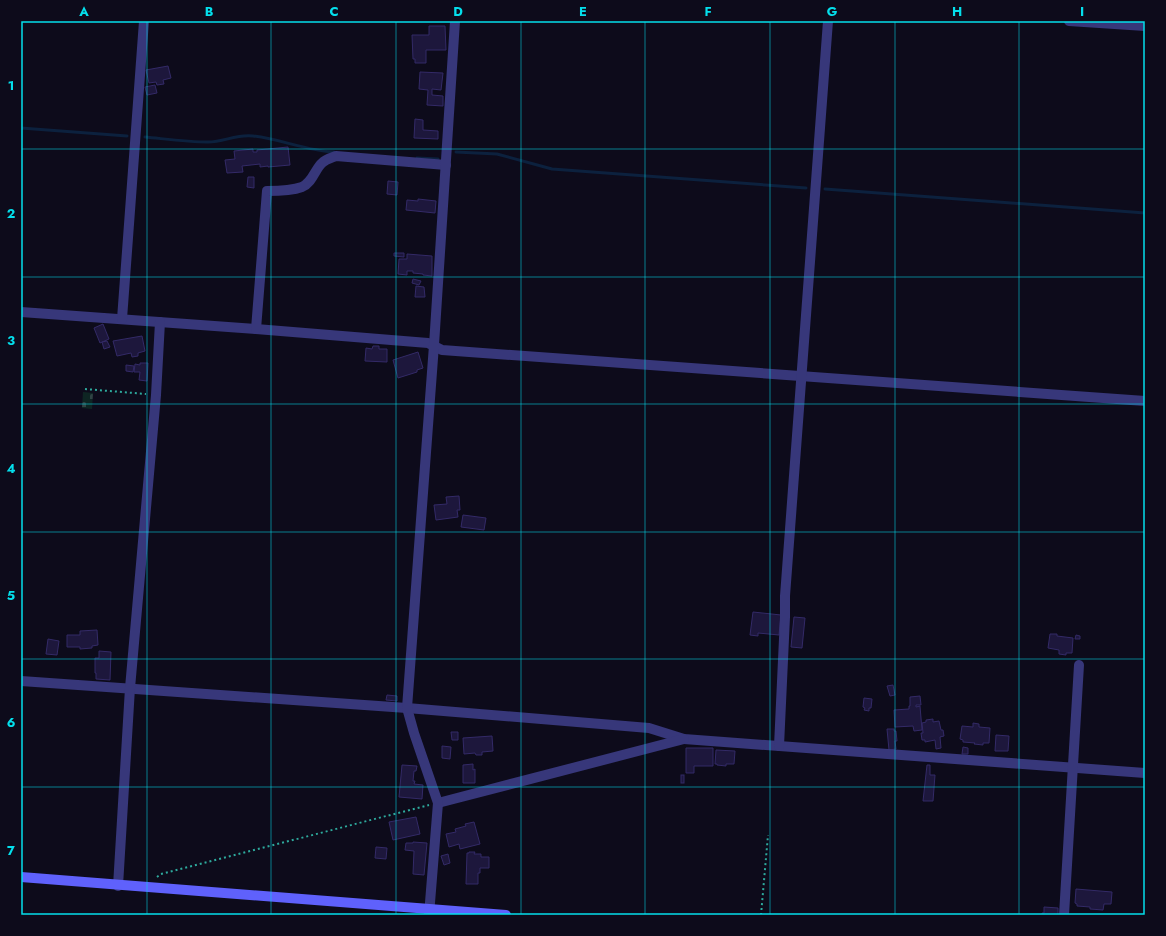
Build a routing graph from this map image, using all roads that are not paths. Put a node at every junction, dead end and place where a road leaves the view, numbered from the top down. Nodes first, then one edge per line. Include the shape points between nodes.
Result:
1 (144, 21) edge
2 (455, 21) edge
3 (828, 21) edge
4 (1069, 21) edge
5 (1145, 26) edge
6 (446, 165) junction
7 (21, 312) edge
8 (122, 319) junction
9 (160, 322) junction
10 (256, 328) junction
11 (434, 345) junction
12 (801, 375) junction
13 (1145, 401) edge
14 (1079, 665) dead end
15 (21, 681) edge
16 (130, 688) junction
17 (406, 708) junction
18 (684, 739) junction
19 (779, 746) junction
20 (1074, 768) junction
21 (1145, 773) edge
22 (438, 803) junction
23 (21, 877) edge
24 (118, 886) junction
25 (429, 912) edge
26 (506, 915) edge
27 (1064, 915) edge

1 - 8 street
2 - 6 street
3 - 12 street
4 - 5 street
6 - 10 street via 336,156 321,164 302,186 267,191
6 - 11 street
7 - 8 street
8 - 9 street
9 - 10 street
9 - 16 street
10 - 11 street
11 - 12 street via 442,350
11 - 17 street
12 - 13 street
12 - 19 street via 785,596
14 - 20 street
15 - 16 street
16 - 17 street
16 - 24 street
17 - 18 street via 649,728
17 - 22 street
18 - 19 street
18 - 22 street
19 - 20 street
20 - 21 street
20 - 27 street
22 - 25 street
23 - 24 street
24 - 25 street
25 - 26 street

